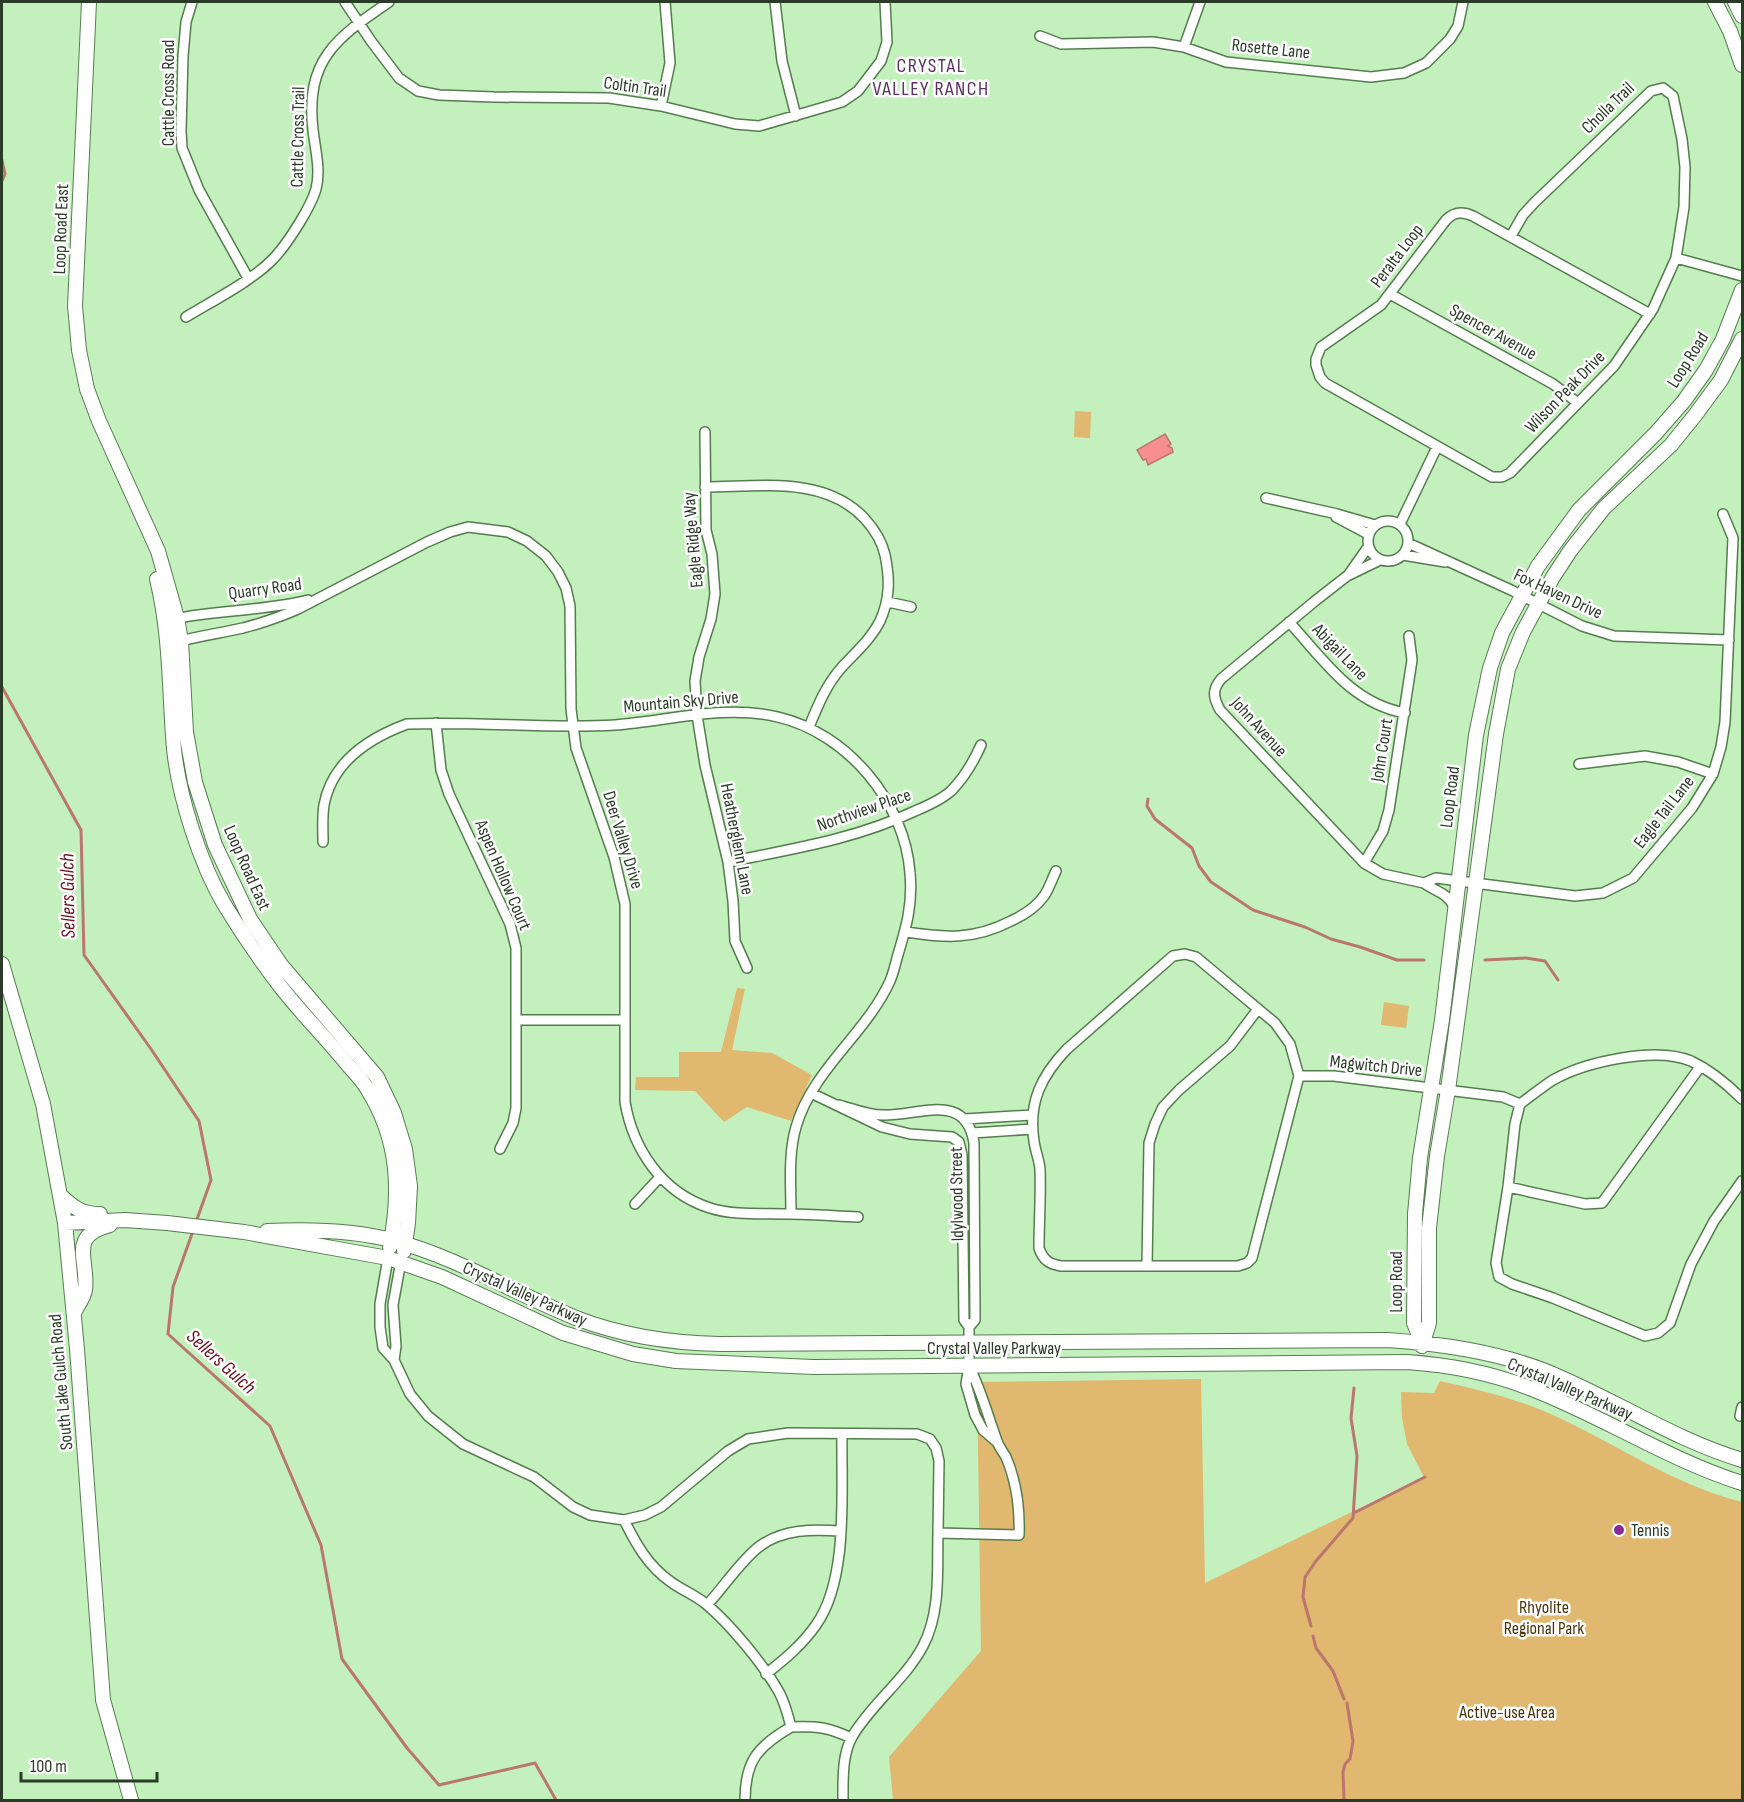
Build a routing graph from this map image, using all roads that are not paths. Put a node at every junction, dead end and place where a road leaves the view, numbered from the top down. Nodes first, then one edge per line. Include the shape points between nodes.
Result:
1 (88, 2) edge
2 (192, 2) edge
3 (345, 2) edge
4 (388, 2) edge
5 (664, 2) edge
6 (775, 2) edge
7 (885, 2) edge
8 (1200, 2) edge
9 (1463, 2) edge
10 (1715, 2) edge
11 (1735, 2) edge
12 (1743, 16) edge
13 (358, 22) junction
14 (1040, 36) dead end
15 (1184, 47) junction
16 (1743, 65) edge
17 (661, 106) junction
18 (796, 117) junction
19 (1511, 236) junction
20 (1676, 258) junction
21 (1743, 276) edge
22 (248, 278) junction
23 (1743, 290) edge
24 (1390, 294) junction
25 (1650, 314) junction
26 (186, 317) dead end
27 (1743, 339) edge
28 (1578, 404) junction
29 (705, 432) dead end
30 (1437, 447) junction
31 (705, 487) junction
32 (1266, 498) dead end
33 (1321, 509) junction
34 (1723, 514) dead end
35 (1400, 524) junction
36 (1375, 525) junction
37 (1368, 534) junction
38 (1408, 543) junction
39 (1368, 547) junction
40 (1403, 555) junction
41 (1380, 560) junction
42 (1450, 563) junction
43 (1347, 576) junction
44 (1521, 595) junction
45 (319, 597) junction
46 (888, 602) junction
47 (1537, 604) junction
48 (911, 607) dead end
49 (171, 619) junction
50 (1289, 622) junction
51 (1409, 636) dead end
52 (1729, 640) junction
53 (175, 643) junction
54 (1405, 712) junction
55 (697, 715) junction
56 (436, 723) junction
57 (572, 726) junction
58 (809, 727) junction
59 (981, 745) dead end
60 (1579, 764) dead end
61 (1713, 774) junction
62 (896, 820) junction
63 (323, 843) dead end
64 (728, 862) junction
65 (1364, 863) junction
66 (1056, 871) dead end
67 (1458, 881) junction
68 (1424, 883) junction
69 (1476, 883) junction
70 (1454, 907) junction
71 (906, 932) junction
72 (2, 964) edge
73 (747, 968) dead end
74 (1258, 1009) junction
75 (516, 1020) junction
76 (625, 1020) junction
77 (1700, 1067) junction
78 (1299, 1076) junction
79 (1430, 1088) junction
80 (1448, 1090) junction
81 (811, 1093) junction
82 (1743, 1099) edge
83 (1520, 1104) junction
84 (839, 1105) junction
85 (1032, 1115) junction
86 (965, 1119) junction
87 (1033, 1129) junction
88 (972, 1133) junction
89 (500, 1149) dead end
90 (660, 1177) junction
91 (1743, 1181) edge
92 (1508, 1187) junction
93 (61, 1196) junction
94 (635, 1204) dead end
95 (791, 1214) junction
96 (858, 1217) dead end
97 (125, 1220) junction
98 (65, 1223) junction
99 (244, 1232) junction
100 (399, 1242) junction
101 (394, 1260) junction
102 (1147, 1266) junction
103 (74, 1313) junction
104 (969, 1328) junction
105 (1422, 1342) junction
106 (969, 1343) junction
107 (1421, 1363) junction
108 (969, 1366) junction
109 (842, 1434) junction
110 (1743, 1460) edge
111 (1743, 1483) edge
112 (624, 1520) junction
113 (840, 1532) junction
114 (938, 1533) junction
115 (707, 1605) junction
116 (766, 1674) junction
117 (791, 1727) junction
118 (851, 1738) junction
119 (131, 1800) edge
120 (746, 1800) edge
121 (843, 1800) edge

1 - 49 main road, Loop Road East via 75,306 79,350 87,389 158,551
2 - 22 street, Cattle Cross Road via 183,56 182,148 199,190
3 - 13 street, Coltin Trail
4 - 13 street, Cattle Cross Trail
5 - 17 street via 670,63
6 - 18 street via 782,62
7 - 18 street, Coltin Trail via 887,42 871,77 842,102
8 - 15 street
9 - 15 street, Rosette Lane via 1458,26 1450,39 1426,63 1404,74 1371,77 1226,62
10 - 16 main road
11 - 12 main road
13 - 17 street, Coltin Trail via 399,78 418,91 461,96 609,98
13 - 22 street, Cattle Cross Trail via 323,59 316,75 311,99 317,178 308,209 274,259
14 - 15 street, Rosette Lane via 1061,44 1153,42
17 - 18 street, Coltin Trail via 747,125
19 - 20 street, Cholla Trail via 1535,202 1651,91 1663,88 1673,96 1685,166
19 - 24 street, Peralta Loop via 1467,213 1454,213
19 - 25 street, Peralta Loop
20 - 21 street
20 - 25 street, Wilson Peak Drive
22 - 26 street, Cattle Cross Trail
23 - 44 main road, Loop Road via 1723,339 1684,401 1579,510
24 - 28 street, Spencer Avenue via 1553,384
24 - 30 street, Peralta Loop via 1373,311 1321,347 1316,359 1317,372 1325,382
25 - 28 street, Wilson Peak Drive via 1614,366
27 - 47 main road, Loop Road via 1721,380 1696,414 1671,445 1604,508 1570,551
28 - 30 street, Wilson Peak Drive via 1502,477 1492,477
29 - 31 street, Eagle Ridge Way
30 - 35 street
31 - 46 street via 800,487 843,500 874,530 884,549
31 - 55 street, Eagle Ridge Way via 706,530 715,594 695,681
32 - 33 street
33 - 36 street
33 - 37 street
34 - 52 street, Eagle Tail Lane via 1732,538
35 - 36 street via 1387,521
35 - 38 street
36 - 37 street
37 - 39 street
38 - 40 street
38 - 42 street, Fox Haven Drive
39 - 41 street
39 - 43 street, John Avenue
40 - 41 street via 1395,560
40 - 42 street, Fox Haven Drive
41 - 43 street, John Avenue
42 - 44 street, Fox Haven Drive
43 - 50 street, John Avenue
44 - 47 street, Fox Haven Drive
44 - 67 main road, Loop Road via 1502,633 1482,700
45 - 49 street, Quarry Road via 285,606
45 - 53 street, Quarry Road via 275,619
45 - 57 street, Deer Valley Drive via 450,532 468,527 508,532 527,541 546,556 566,588 570,606
46 - 48 street
46 - 58 street via 878,624 824,691
47 - 52 street, Fox Haven Drive via 1582,626 1614,636
47 - 69 main road, Loop Road via 1508,669
49 - 53 main road, Loop Road East
50 - 54 street, Abigail Lane via 1359,695 1381,707
50 - 65 street, John Avenue via 1221,679 1214,688 1214,698 1220,710
51 - 54 street, John Court via 1413,660
52 - 61 street, Eagle Tail Lane via 1725,722
53 - 100 main road, Loop Road East via 175,751 199,847 223,902 280,987 368,1089 390,1138
54 - 65 street, John Court via 1387,822
55 - 57 street, Mountain Sky Drive
55 - 58 street, Mountain Sky Drive via 753,712
55 - 64 street, Heatherglenn Lane
56 - 57 street, Mountain Sky Drive
56 - 63 street, Mountain Sky Drive via 407,724 385,732 351,757 327,794
56 - 75 street, Aspen Hollow Court via 441,770 449,794 510,924 516,948
57 - 76 street, Deer Valley Drive via 623,891
58 - 62 street, Mountain Sky Drive via 849,753 875,781
59 - 62 street, Northview Place via 969,771 950,792
60 - 61 street via 1645,756
61 - 69 street, Eagle Tail Lane via 1692,808 1633,878 1603,893 1575,896
62 - 64 street, Northview Place via 838,840
62 - 71 street, Mountain Sky Drive via 910,871
64 - 73 street, Heatherglenn Lane via 735,941
65 - 68 street, John Avenue via 1383,874
66 - 71 street via 1044,896 1022,916 997,928 951,937
67 - 68 street, John Avenue via 1436,878
67 - 69 street, Eagle Tail Lane
67 - 70 main road, Loop Road
68 - 70 street, John Avenue via 1445,894
69 - 80 main road, Loop Road
70 - 79 main road, Loop Road
71 - 81 street, Mountain Sky Drive via 880,1002
72 - 93 main road, South Lake Gulch Road via 43,1104
74 - 78 street via 1275,1023 1290,1044
74 - 85 street via 1196,957 1173,957 1053,1063 1036,1094
74 - 102 street via 1230,1046 1179,1090 1155,1124 1149,1143
75 - 76 street
75 - 89 street, Aspen Hollow Court via 516,1108
76 - 90 street, Deer Valley Drive via 628,1121 643,1155
77 - 82 street via 1724,1081
77 - 83 street via 1667,1055 1610,1059 1554,1080
77 - 92 street via 1602,1203 1585,1204
78 - 79 street, Magwitch Drive via 1334,1076
78 - 102 street via 1252,1258 1238,1266
79 - 80 street, Magwitch Drive
79 - 105 main road, Loop Road via 1415,1214 1414,1323
80 - 83 street, Magwitch Drive via 1503,1097
80 - 105 main road, Loop Road via 1430,1228 1429,1323
81 - 84 street, Idylwood Street
81 - 95 street, Mountain Sky Drive via 796,1127
83 - 92 street
84 - 86 street, Idylwood Street via 875,1115 945,1110
84 - 104 street, Idylwood Street via 882,1127 952,1137 959,1143 964,1320
85 - 86 street
85 - 87 street
86 - 88 street, Idylwood Street
87 - 88 street
87 - 102 street via 1040,1167 1039,1248 1043,1258 1061,1266
88 - 104 street, Idylwood Street via 975,1320
90 - 94 street
90 - 95 street, Deer Valley Drive via 688,1198 710,1208
91 - 92 street via 1714,1221 1691,1264 1670,1323 1658,1333 1645,1336 1499,1277 1496,1263
93 - 97 main road via 83,1213 115,1214
93 - 98 main road, South Lake Gulch Road
95 - 96 street, Deer Valley Drive
97 - 98 main road, Crystal Valley Parkway
97 - 99 main road, Crystal Valley Parkway
97 - 103 main road via 95,1229 87,1237 83,1245 85,1291
98 - 103 main road, South Lake Gulch Road
99 - 100 main road, Crystal Valley Parkway via 311,1231
99 - 101 main road, Crystal Valley Parkway
100 - 101 main road, Loop Road East
100 - 106 main road, Crystal Valley Parkway via 600,1327 648,1338 698,1344
101 - 108 main road, Crystal Valley Parkway via 442,1277 563,1333 654,1358 813,1366
101 - 112 street via 380,1304 383,1348 428,1416 463,1444 534,1477 573,1507 590,1515
103 - 119 main road, South Lake Gulch Road via 103,1700
104 - 106 street, Idylwood Street
105 - 106 main road, Crystal Valley Parkway
105 - 107 main road
105 - 110 main road, Crystal Valley Parkway via 1526,1364 1682,1437
106 - 108 street, Idylwood Street
107 - 108 main road, Crystal Valley Parkway
107 - 111 main road, Crystal Valley Parkway via 1493,1376 1524,1386 1673,1456
108 - 114 street, Idylwood Street via 966,1384 975,1415 983,1430 997,1442 1015,1480 1020,1507 1019,1535
109 - 112 street via 788,1433 748,1439 661,1507
109 - 113 street
109 - 114 street via 917,1434 930,1439 939,1461
112 - 115 street via 635,1543 657,1570
113 - 115 street via 791,1533 760,1546
113 - 116 street via 834,1590 817,1623 795,1650
114 - 118 street via 936,1603 927,1636 912,1664
115 - 116 street
116 - 117 street via 780,1694
117 - 118 street via 817,1726
117 - 120 street via 768,1740 757,1753 748,1770
118 - 121 street

